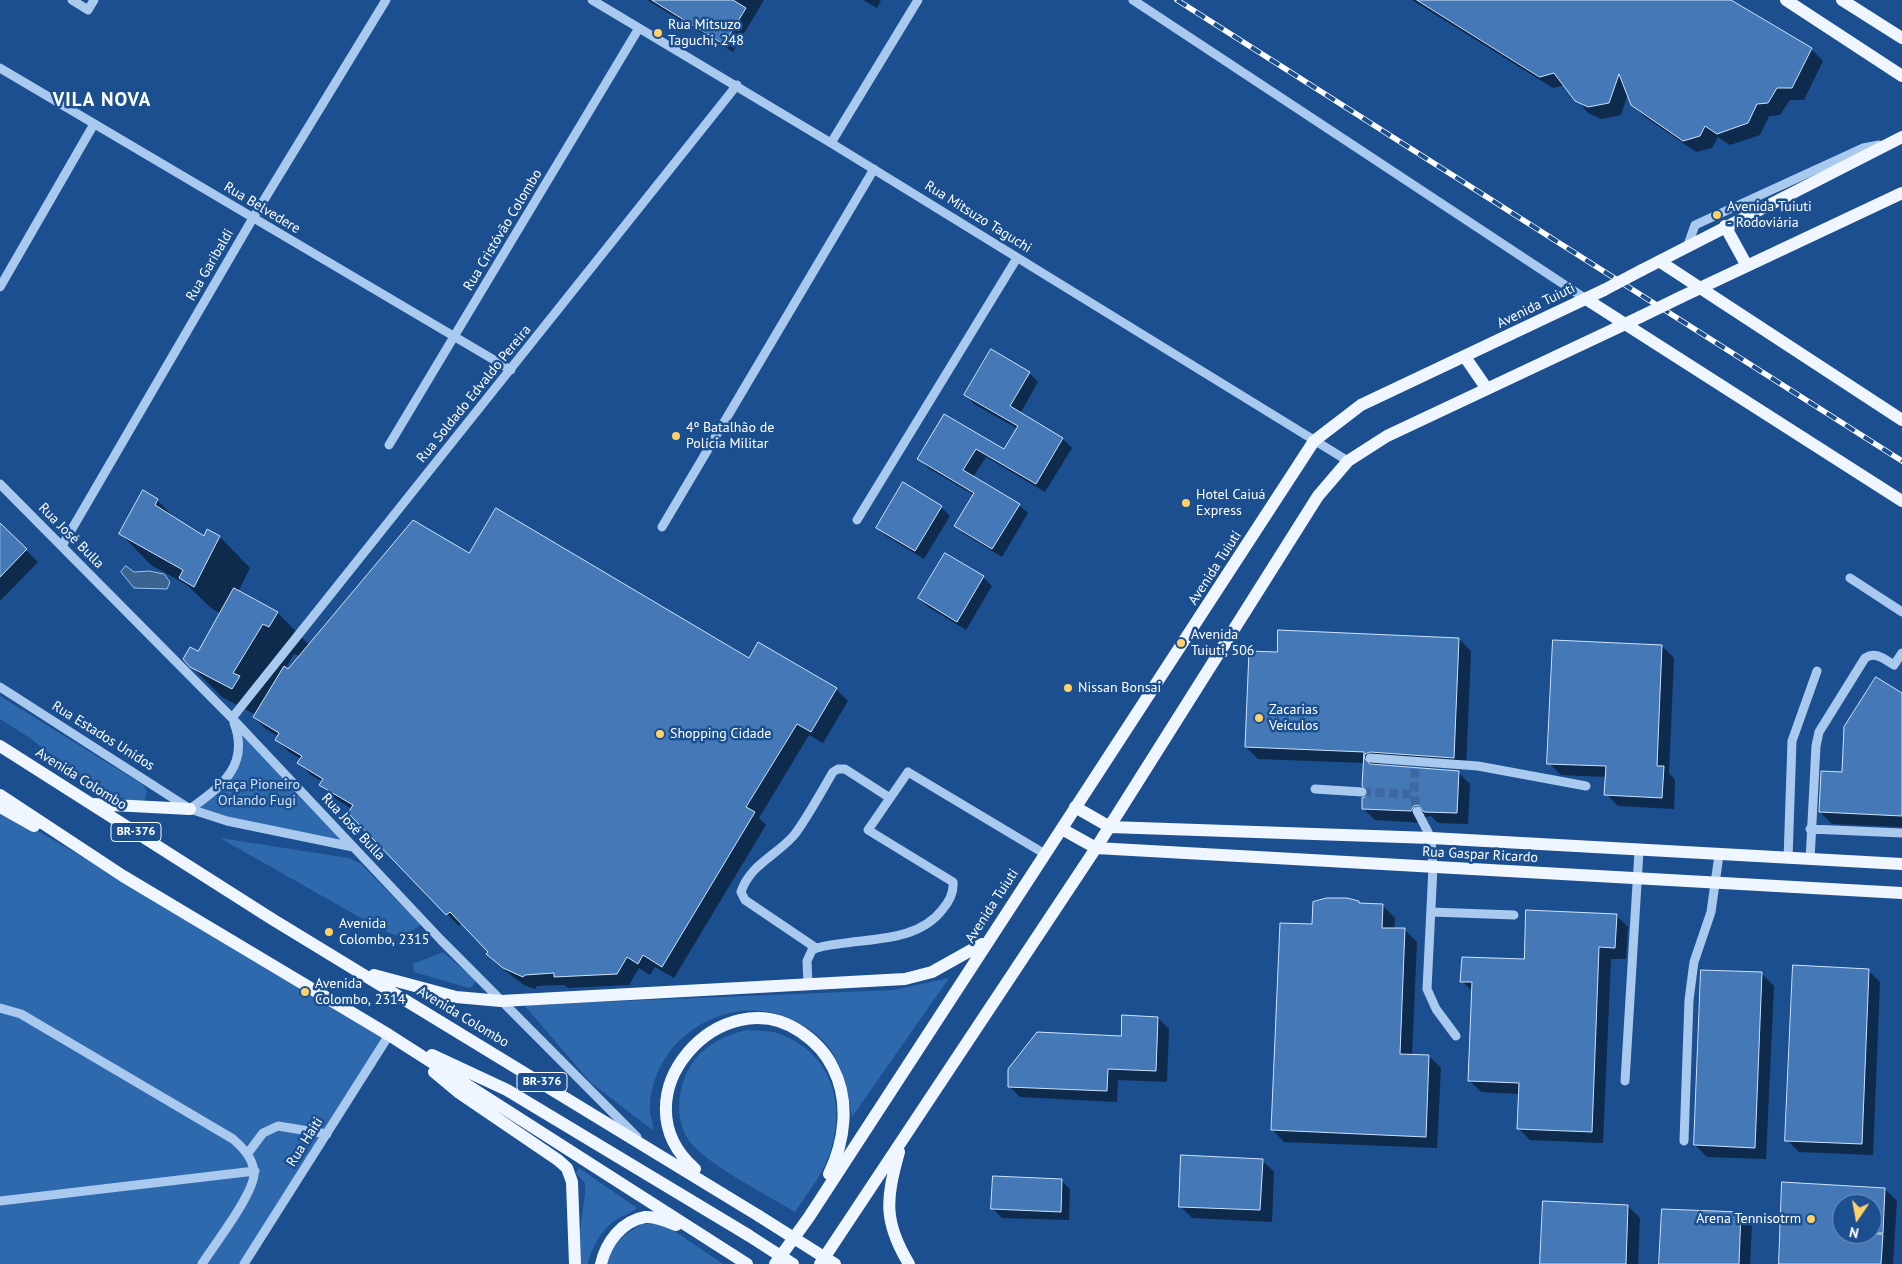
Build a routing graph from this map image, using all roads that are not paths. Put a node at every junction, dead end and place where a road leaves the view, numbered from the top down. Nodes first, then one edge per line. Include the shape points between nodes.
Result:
1 (72, 0) edge
2 (94, 0) edge
3 (386, 0) edge
4 (592, 0) edge
5 (918, 0) edge
6 (1133, 0) edge
7 (1786, 0) edge
8 (1842, 0) edge
9 (639, 28) junction
10 (1902, 38) edge
11 (0, 68) edge
12 (1902, 76) edge
13 (737, 85) junction
14 (94, 124) junction
15 (1902, 137) edge
16 (831, 143) junction
17 (1889, 143) junction
18 (874, 170) junction
19 (1902, 193) edge
20 (253, 218) junction
21 (1725, 226) junction
22 (1688, 245) junction
23 (1017, 258) junction
24 (1659, 261) junction
25 (1747, 266) junction
26 (0, 287) edge
27 (1699, 289) junction
28 (1586, 299) junction
29 (1625, 324) junction
30 (456, 337) junction
31 (1465, 357) junction
32 (511, 370) junction
33 (1487, 389) junction
34 (1902, 420) edge
35 (1314, 441) junction
36 (389, 445) dead end
37 (1348, 461) junction
38 (0, 484) edge
39 (1902, 501) edge
40 (857, 520) dead end
41 (662, 528) dead end
42 (62, 546) junction
43 (1850, 578) dead end
44 (1902, 612) edge
45 (1902, 653) edge
46 (1898, 668) edge
47 (1817, 671) dead end
48 (0, 687) edge
49 (232, 718) junction
50 (0, 746) edge
51 (1370, 758) dead end
52 (1586, 786) dead end
53 (1315, 789) dead end
54 (1362, 792) tunnel mouth
55 (0, 795) edge
56 (890, 798) junction
57 (92, 804) junction
58 (0, 807) edge
59 (1075, 807) junction
60 (190, 809) junction
61 (1417, 811) tunnel mouth
62 (1110, 827) junction
63 (1062, 829) junction
64 (1810, 829) junction
65 (1164, 830) junction
66 (1902, 833) edge
67 (1431, 838) junction
68 (353, 847) junction
69 (1096, 848) junction
70 (1639, 851) junction
71 (1163, 852) junction
72 (1045, 854) junction
73 (1719, 855) junction
74 (1788, 859) junction
75 (1810, 860) junction
76 (1902, 864) edge
77 (1434, 867) junction
78 (123, 876) junction
79 (1638, 879) junction
80 (1716, 883) junction
81 (1902, 892) edge
82 (1431, 912) junction
83 (1514, 915) dead end
84 (986, 942) junction
85 (816, 948) junction
86 (360, 972) junction
87 (808, 985) junction
88 (501, 1001) junction
89 (0, 1008) edge
90 (389, 1035) junction
91 (1456, 1036) dead end
92 (1625, 1081) dead end
93 (327, 1134) junction
94 (1684, 1141) dead end
95 (902, 1142) junction
96 (644, 1145) junction
97 (248, 1153) junction
98 (255, 1171) junction
99 (724, 1194) junction
100 (0, 1201) edge
101 (809, 1217) junction
102 (697, 1233) junction
103 (742, 1261) edge
104 (202, 1264) edge
105 (244, 1264) edge
106 (575, 1264) edge
107 (601, 1264) edge
108 (775, 1264) edge
109 (793, 1264) edge
110 (820, 1264) edge
111 (835, 1264) edge
112 (909, 1264) edge

1 - 2 street via 88,10
3 - 20 street, Rua Garibaldi
4 - 9 street, Rua Mitsuzo Taguchi
5 - 16 street
6 - 28 street
7 - 12 main road
8 - 10 main road
9 - 13 street, Rua Mitsuzo Taguchi
9 - 30 street, Rua Cristóvão Colombo
11 - 14 street, Rua Belvedere
13 - 16 street, Rua Mitsuzo Taguchi
13 - 32 street, Rua Soldado Edvaldo Pereira
14 - 20 street, Rua Belvedere
14 - 26 street
15 - 17 main road, Avenida Tuiuti
16 - 18 street, Rua Mitsuzo Taguchi
17 - 21 main road, Avenida Tuiuti
17 - 22 street via 1863,148 1696,225
18 - 23 street, Rua Mitsuzo Taguchi
18 - 41 street
19 - 25 main road
20 - 30 street, Rua Belvedere
20 - 42 street, Rua Garibaldi
21 - 22 main road, Avenida Tuiuti
21 - 25 main road
22 - 24 main road, Avenida Tuiuti
23 - 35 street, Rua Mitsuzo Taguchi
23 - 40 street
24 - 27 main road
24 - 28 main road, Avenida Tuiuti, bridge
25 - 27 main road
27 - 29 main road, bridge
27 - 34 main road
28 - 29 main road
28 - 31 main road, Avenida Tuiuti
29 - 33 main road
29 - 39 main road
30 - 32 street, Rua Belvedere
30 - 36 street, Rua Cristóvão Colombo
31 - 33 main road
31 - 35 main road, Avenida Tuiuti via 1361,404
32 - 49 street, Rua Soldado Edvaldo Pereira
33 - 37 main road via 1387,436
35 - 37 street, Rua Mitsuzo Taguchi
35 - 59 main road, Avenida Tuiuti
37 - 62 main road via 1318,496
38 - 42 street, Rua José Bulla
42 - 49 street, Rua José Bulla
43 - 44 street
45 - 46 street
46 - 64 street via 1876,655 1870,654 1865,658 1819,732
47 - 74 street via 1792,741
48 - 60 street, Rua Estados Unidos
49 - 60 street via 239,734 237,762 227,778
49 - 68 street, Rua José Bulla
50 - 57 main road, Avenida Colombo / BR-376
51 - 52 street via 1415,765 1478,766
53 - 54 street
55 - 78 main road, BR-376
56 - 72 street via 908,772
56 - 85 street via 868,830 953,882 947,904 933,919 910,932
56 - 85 street via 845,770 838,769 794,835 744,880 741,892 745,900
57 - 60 main road
57 - 86 main road, Avenida Colombo / BR-376
58 - 78 main road
59 - 62 main road, Rua Gaspar Ricardo
59 - 63 main road, Avenida Tuiuti
60 - 68 street via 226,821
61 - 67 street
62 - 65 main road, Rua Gaspar Ricardo
62 - 69 main road
63 - 69 main road, Rua Gaspar Ricardo
63 - 72 main road, Avenida Tuiuti
64 - 66 street
64 - 75 street
65 - 67 main road, Rua Gaspar Ricardo
65 - 71 main road
67 - 70 main road, Rua Gaspar Ricardo
67 - 77 street
68 - 88 street, Rua José Bulla
69 - 71 main road, Rua Gaspar Ricardo
69 - 95 main road
70 - 73 main road, Rua Gaspar Ricardo
70 - 79 street
71 - 77 main road, Rua Gaspar Ricardo
72 - 84 main road, Avenida Tuiuti
73 - 74 main road, Rua Gaspar Ricardo
73 - 80 street
74 - 75 main road, Rua Gaspar Ricardo
75 - 76 main road, Rua Gaspar Ricardo
77 - 79 main road, Rua Gaspar Ricardo
77 - 82 street
78 - 90 main road, BR-376
79 - 80 main road, Rua Gaspar Ricardo
79 - 92 street
80 - 81 main road, Rua Gaspar Ricardo
80 - 94 street via 1711,912 1694,962 1688,1000
82 - 83 street
82 - 91 street via 1427,989 1436,1009
84 - 87 main road via 932,972 905,980
84 - 101 main road, Avenida Tuiuti
85 - 87 street via 808,957
86 - 88 main road via 456,997
86 - 96 main road, Avenida Colombo / BR-376
87 - 88 main road
88 - 96 street, Rua José Bulla
89 - 97 street via 21,1014 233,1139
90 - 93 street, Rua Haiti
90 - 102 main road
90 - 106 main road via 458,1092 566,1168 572,1182
90 - 109 main road, BR-376, bridge via 508,1090
93 - 97 street via 278,1126 263,1133
93 - 105 street, Rua Haiti
95 - 110 main road
95 - 112 main road via 891,1181 888,1210 898,1244
96 - 99 main road, Avenida Colombo / BR-376
97 - 98 street
98 - 100 street
98 - 104 street via 252,1188
99 - 101 main road via 684,1159 672,1141 665,1120 667,1094 674,1072 685,1054 723,1026 743,1020 766,1019 791,1025 828,1058 838,1078 844,1105 843,1131 835,1161
99 - 111 main road, Avenida Colombo / BR-376, bridge
101 - 108 main road, Avenida Tuiuti
102 - 103 main road
102 - 107 main road via 646,1217 618,1232 609,1243

